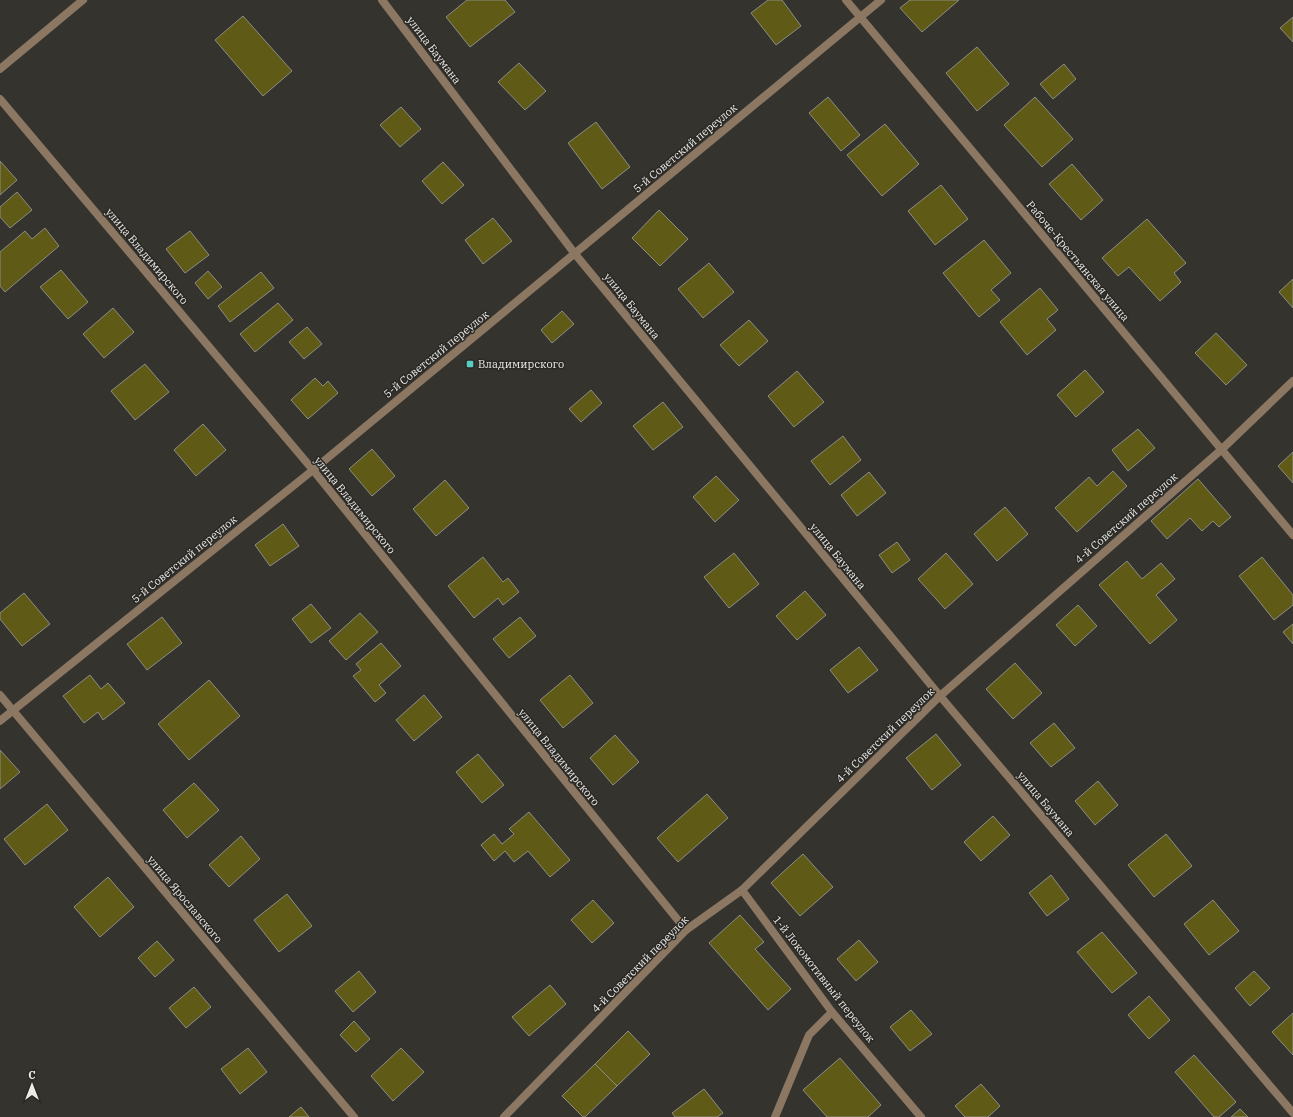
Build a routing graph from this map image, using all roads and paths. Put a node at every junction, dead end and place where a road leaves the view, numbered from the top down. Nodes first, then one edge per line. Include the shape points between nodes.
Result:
1 (83, 0) edge
2 (382, 0) edge
3 (846, 0) edge
4 (882, 0) edge
5 (860, 17) junction
6 (0, 69) edge
7 (0, 99) edge
8 (576, 254) junction
9 (1293, 381) edge
10 (1221, 450) junction
11 (313, 470) junction
12 (1293, 536) edge
13 (0, 695) edge
14 (940, 696) junction
15 (12, 711) junction
16 (0, 721) edge
17 (742, 890) junction
18 (686, 930) junction
19 (832, 1012) junction
20 (1293, 1113) edge
21 (354, 1117) edge
22 (504, 1117) edge
23 (775, 1117) edge
24 (921, 1117) edge

1 - 6 street
2 - 8 street, улица Баумана
3 - 5 street, Рабоче-Крестьянская улица
4 - 5 street, 5-й Советский переулок
5 - 8 street, 5-й Советский переулок
5 - 10 street, Рабоче-Крестьянская улица
7 - 11 street, улица Владимирского
8 - 11 street, 5-й Советский переулок
8 - 14 street, улица Баумана
9 - 10 street, 4-й Советский переулок
10 - 12 street, Рабоче-Крестьянская улица
10 - 14 street, 4-й Советский переулок
11 - 15 street, 5-й Советский переулок
11 - 18 street, улица Владимирского
13 - 15 street, улица Ярославского
14 - 17 street, 4-й Советский переулок
14 - 20 street, улица Баумана
15 - 16 street, 5-й Советский переулок
15 - 21 street, улица Ярославского
17 - 18 street, 4-й Советский переулок
17 - 19 street, 1-й Локомотивный переулок
18 - 22 street, 4-й Советский переулок
19 - 23 street via 809,1035
19 - 24 street, 1-й Локомотивный переулок

